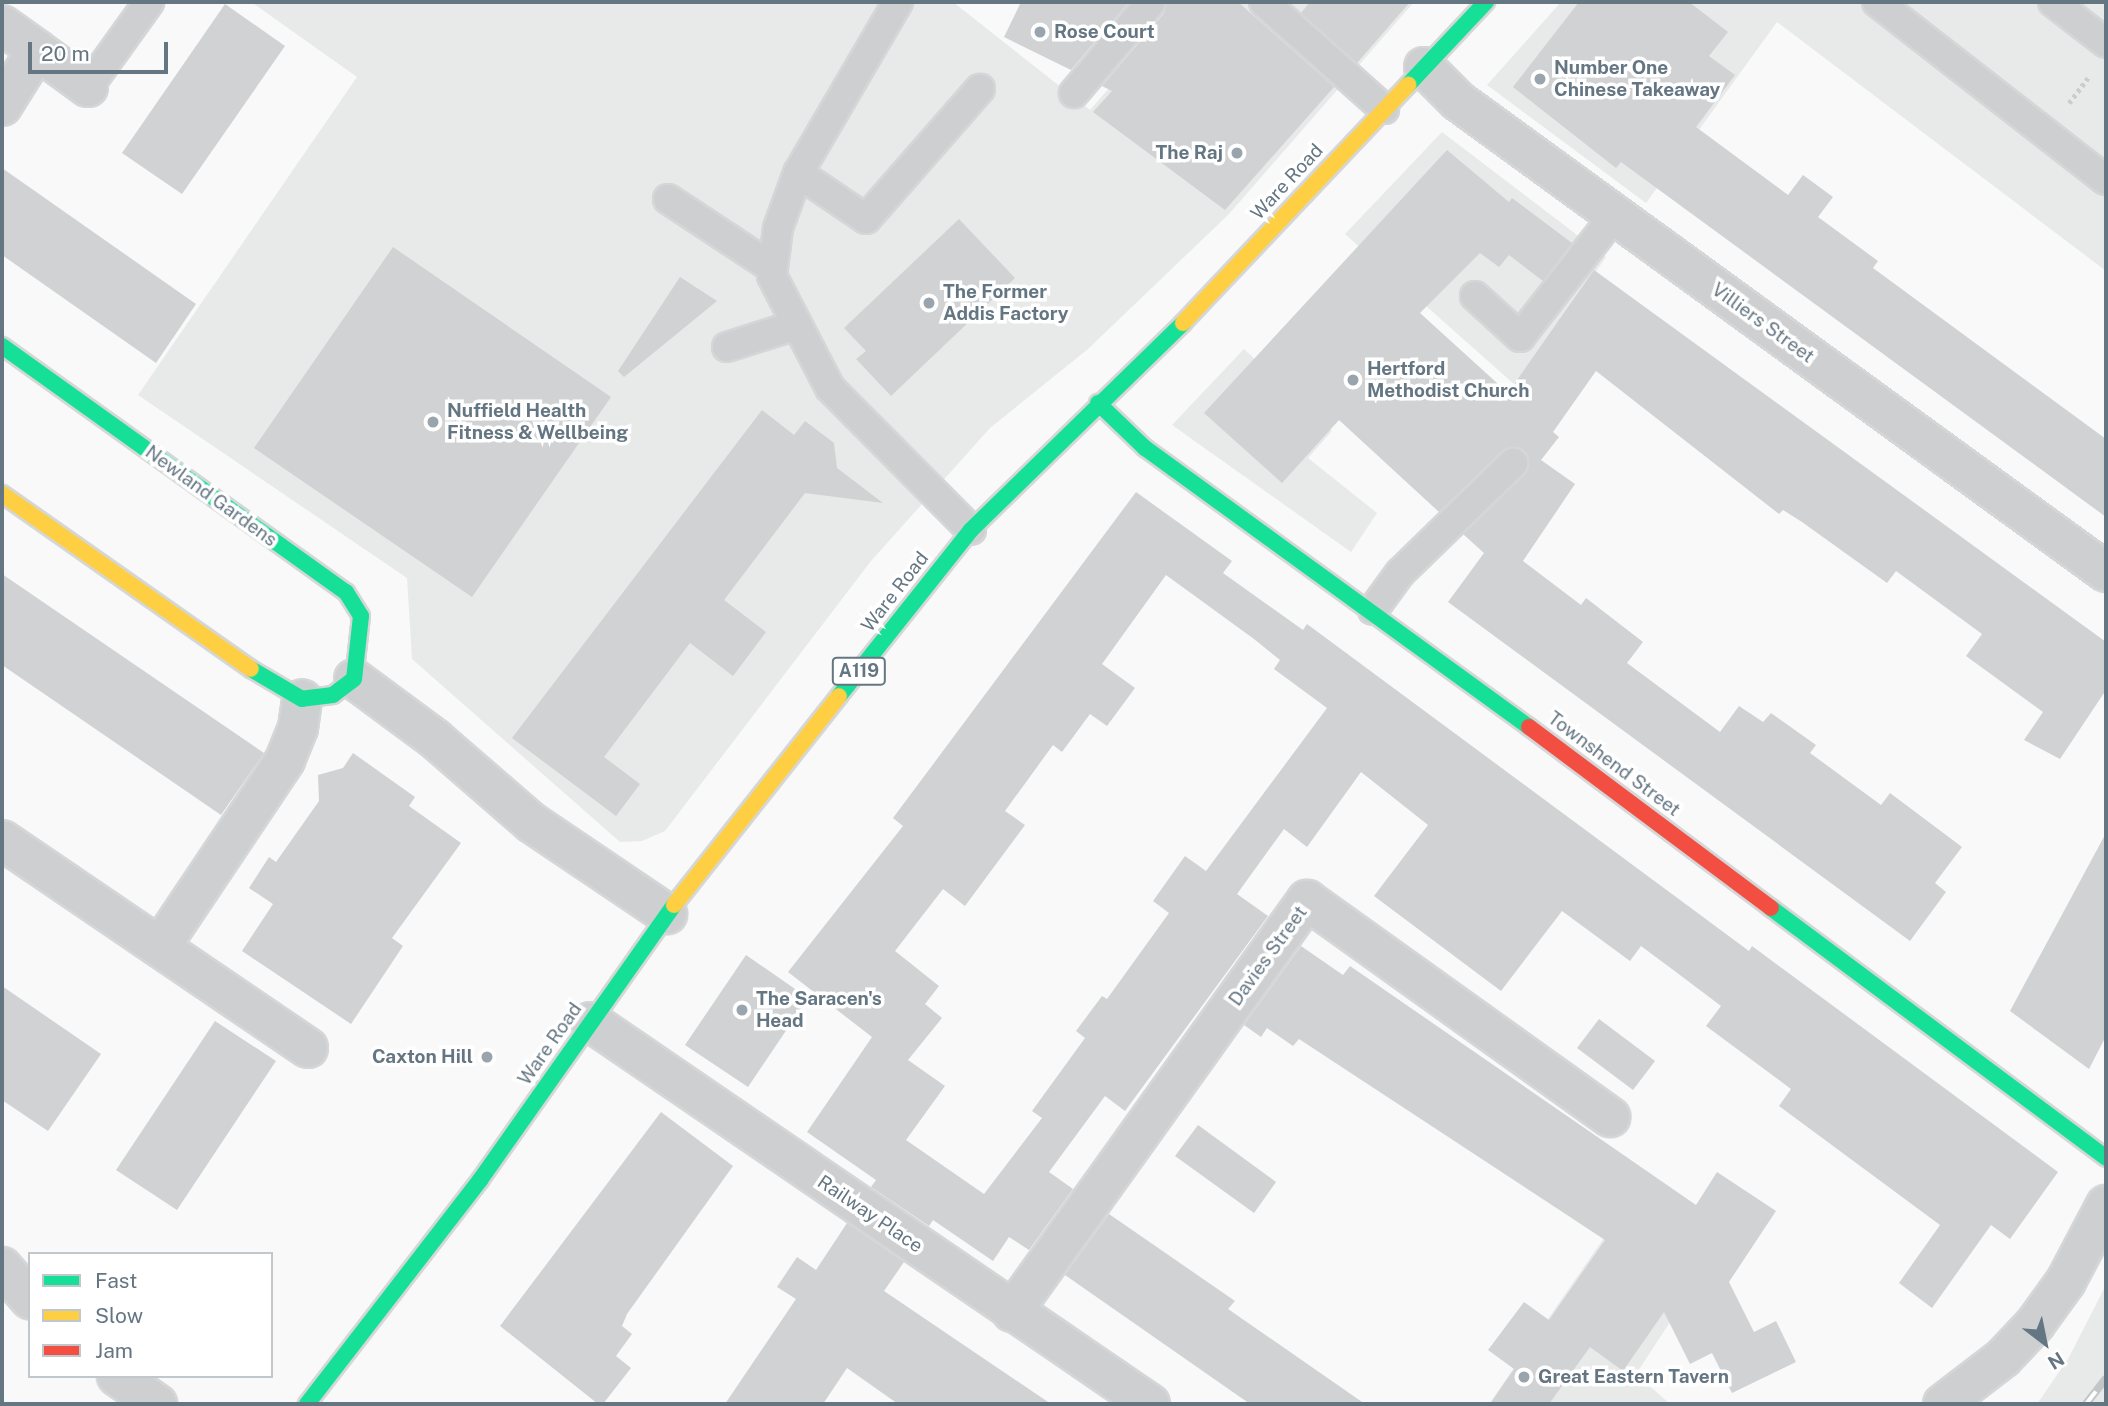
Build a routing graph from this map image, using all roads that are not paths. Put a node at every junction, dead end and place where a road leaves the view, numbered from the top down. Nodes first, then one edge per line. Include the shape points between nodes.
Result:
1 (149, 2) edge
2 (898, 2) edge
3 (1151, 2) edge
4 (1264, 2) edge
5 (1877, 2) edge
6 (1479, 4) edge
7 (2066, 6) edge
8 (2, 24) edge
9 (2106, 43) edge
10 (37, 50) junction
11 (1424, 67) junction
12 (89, 87) joint
13 (980, 89) dead end
14 (1074, 93) dead end
15 (2, 106) edge
16 (1384, 109) junction
17 (798, 173) junction
18 (2106, 180) edge
19 (668, 199) dead end
20 (1615, 215) junction
21 (771, 267) junction
22 (1475, 296) dead end
23 (796, 325) junction
24 (2, 346) edge
25 (727, 347) dead end
26 (1098, 403) junction
27 (1513, 463) dead end
28 (2, 494) edge
29 (971, 530) junction
30 (2106, 572) edge
31 (1373, 610) junction
32 (354, 679) junction
33 (302, 699) junction
34 (2, 840) edge
35 (667, 914) junction
36 (160, 947) junction
37 (591, 1022) junction
38 (308, 1048) dead end
39 (1610, 1117) dead end
40 (2106, 1158) edge
41 (2106, 1205) edge
42 (2, 1266) edge
43 (28, 1297) edge
44 (1012, 1312) junction
45 (120, 1378) edge
46 (1134, 1400) edge
47 (157, 1404) edge
48 (307, 1404) edge
49 (1943, 1404) edge

1 - 12 lane
2 - 17 lane
3 - 14 lane
4 - 16 lane
5 - 18 lane
6 - 11 street, Ware Road / A119
7 - 9 lane
8 - 10 street
10 - 12 street
10 - 15 street
11 - 16 street, Ware Road / A119
11 - 20 street, Villiers Street via 1458,101
13 - 17 lane via 866,219
16 - 26 street, Ware Road / A119 via 1193,313
17 - 21 lane via 778,228
19 - 21 lane
20 - 22 lane via 1520,337
20 - 30 street, Villiers Street
21 - 23 lane
23 - 25 lane
23 - 29 lane via 830,388
24 - 32 street, Newland Gardens via 346,592 361,616
26 - 29 street, Ware Road / A119
26 - 31 street, Townshend Street via 1145,448
27 - 31 lane via 1400,573
28 - 33 street via 275,686
29 - 35 street, Ware Road / A119
31 - 40 street, Townshend Street
32 - 33 street via 333,695
32 - 35 street via 435,739 532,822
33 - 36 street via 298,729 285,760
34 - 36 street
35 - 37 street, Ware Road / A119
36 - 38 street
37 - 44 street, Railway Place
37 - 48 street, Ware Road / A119 via 480,1180
39 - 44 street, Davies Street via 1307,900
41 - 49 street via 2066,1281 2035,1324 2003,1358
42 - 43 street
44 - 46 street, Railway Place
45 - 47 street

